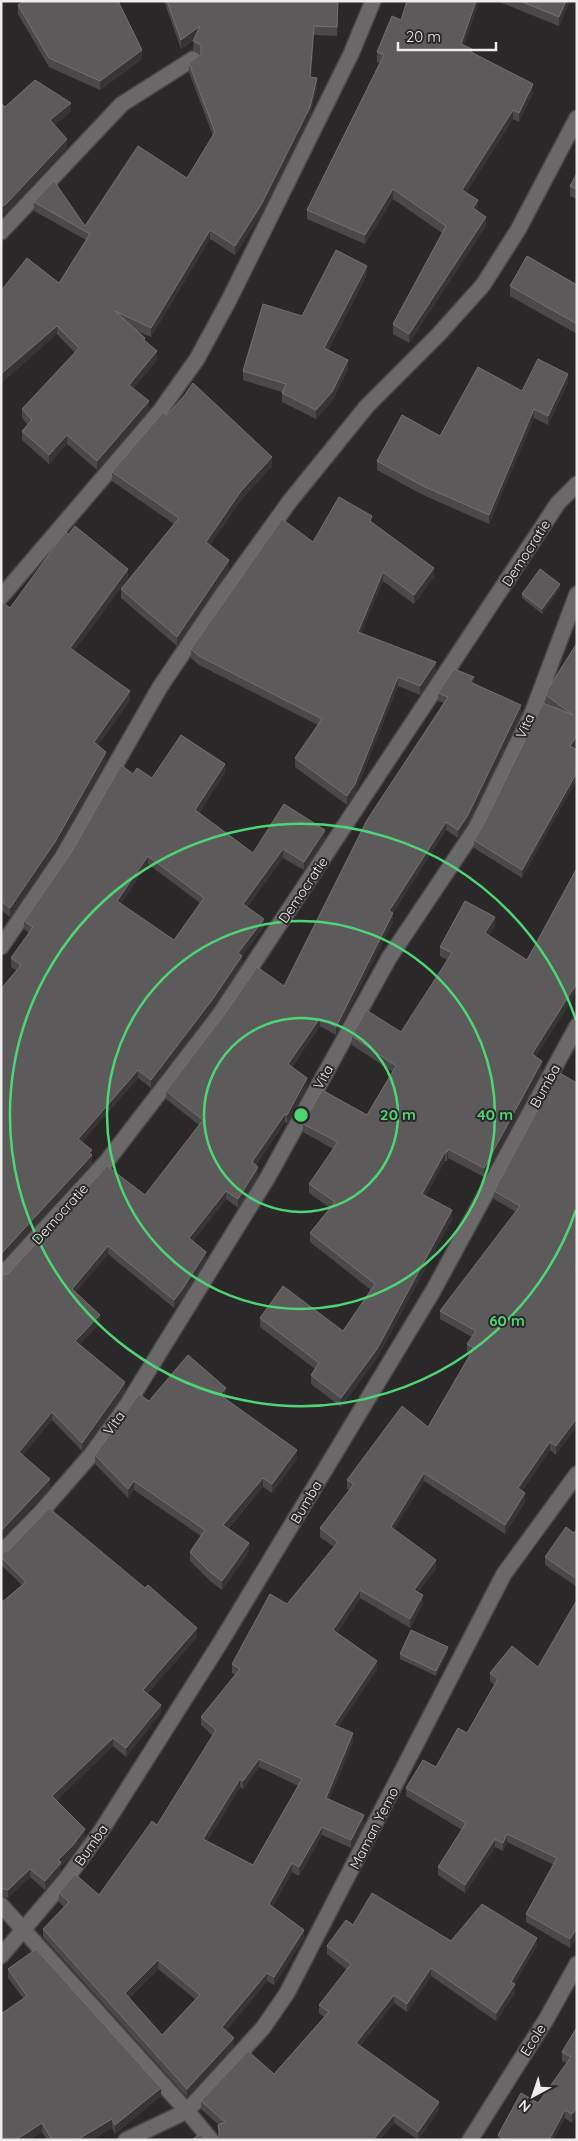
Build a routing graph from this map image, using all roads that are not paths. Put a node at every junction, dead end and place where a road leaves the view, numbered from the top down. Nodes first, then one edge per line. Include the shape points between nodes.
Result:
1 (373, 1) edge
2 (193, 59) edge
3 (577, 118) edge
4 (1, 232) edge
5 (577, 484) edge
6 (577, 594) edge
7 (1, 597) edge
8 (1, 947) edge
9 (577, 1026) edge
10 (1, 1276) edge
11 (577, 1474) edge
12 (1, 1553) edge
13 (1, 1905) edge
14 (24, 1932) junction
15 (1, 1956) edge
16 (577, 1964) edge
17 (188, 2111) junction
18 (126, 2140) edge
19 (211, 2140) edge
20 (470, 2140) edge

1 - 7 street via 338,80 197,358 160,411
2 - 4 street via 122,104
3 - 8 street via 518,230 483,285 367,406 290,501 220,598 160,688 63,856
5 - 10 street, Democratie via 558,502 220,1014 107,1161
6 - 12 street, Vita via 533,711 476,828 389,958 268,1177 127,1405 91,1455
9 - 14 street, Bumba via 433,1291 222,1640 101,1831
11 - 17 street, Maman Yemo via 504,1574 287,1993 263,2028
13 - 14 street
14 - 15 street, Bumba
14 - 17 street
16 - 20 street, Ecole
17 - 18 street, Maman Yemo
17 - 19 street

